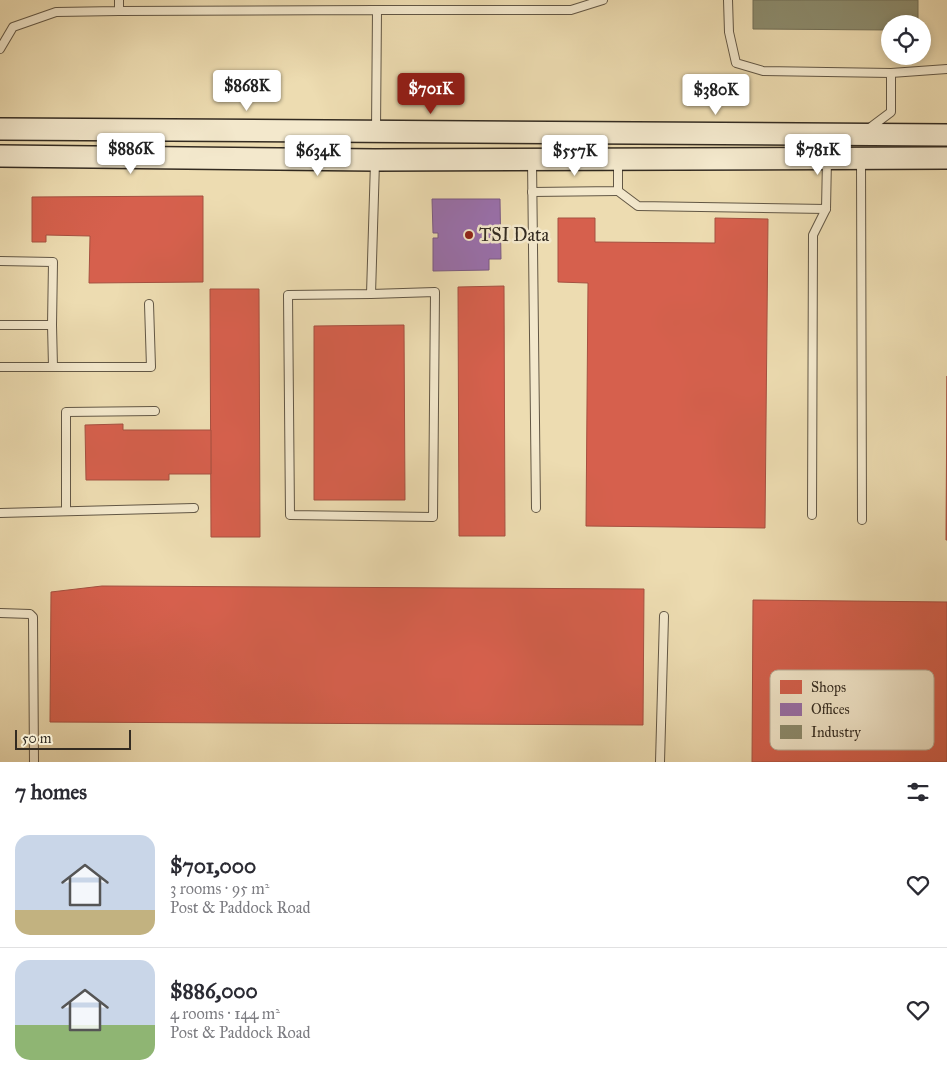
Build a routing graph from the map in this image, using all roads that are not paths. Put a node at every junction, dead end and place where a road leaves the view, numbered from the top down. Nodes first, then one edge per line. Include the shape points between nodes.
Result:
1 (119, 0) edge
2 (603, 0) edge
3 (728, 0) edge
4 (377, 10) junction
5 (119, 11) junction
6 (0, 49) edge
7 (947, 69) edge
8 (891, 73) junction
9 (0, 129) edge
10 (376, 133) junction
11 (861, 135) junction
12 (947, 135) edge
13 (0, 156) edge
14 (827, 157) junction
15 (861, 157) junction
16 (618, 158) junction
17 (947, 158) edge
18 (532, 159) junction
19 (375, 160) junction
20 (618, 191) junction
21 (532, 192) junction
22 (826, 209) junction
23 (0, 261) edge
24 (372, 294) junction
25 (149, 304) dead end
26 (0, 325) edge
27 (52, 325) junction
28 (53, 367) junction
29 (0, 368) edge
30 (155, 411) dead end
31 (194, 508) dead end
32 (536, 508) dead end
33 (66, 512) junction
34 (0, 513) edge
35 (812, 515) dead end
36 (862, 520) dead end
37 (0, 613) edge
38 (664, 616) dead end
39 (34, 762) edge
40 (660, 762) edge

1 - 5 lane
2 - 4 lane via 571,10
3 - 8 lane via 729,32 736,62 763,70
4 - 5 lane
4 - 10 lane
5 - 6 lane via 56,12 13,27
7 - 8 lane
8 - 11 lane via 891,112
9 - 10 street
10 - 11 street
10 - 19 street
11 - 12 street
11 - 15 street
13 - 19 street
14 - 15 street
14 - 16 street
14 - 22 lane
15 - 17 street
15 - 36 lane
16 - 18 street
16 - 20 lane
18 - 19 street
18 - 21 lane
19 - 24 lane
20 - 21 lane
20 - 22 lane via 638,206
21 - 32 lane
22 - 35 lane via 813,235
23 - 27 lane via 53,262
24 - 24 lane via 435,292 433,517 290,515 288,295
25 - 28 lane via 151,367
26 - 27 lane
27 - 28 lane
28 - 29 lane
30 - 33 lane via 66,412
31 - 33 lane
33 - 34 lane
37 - 39 lane via 30,614 33,617
38 - 40 lane

